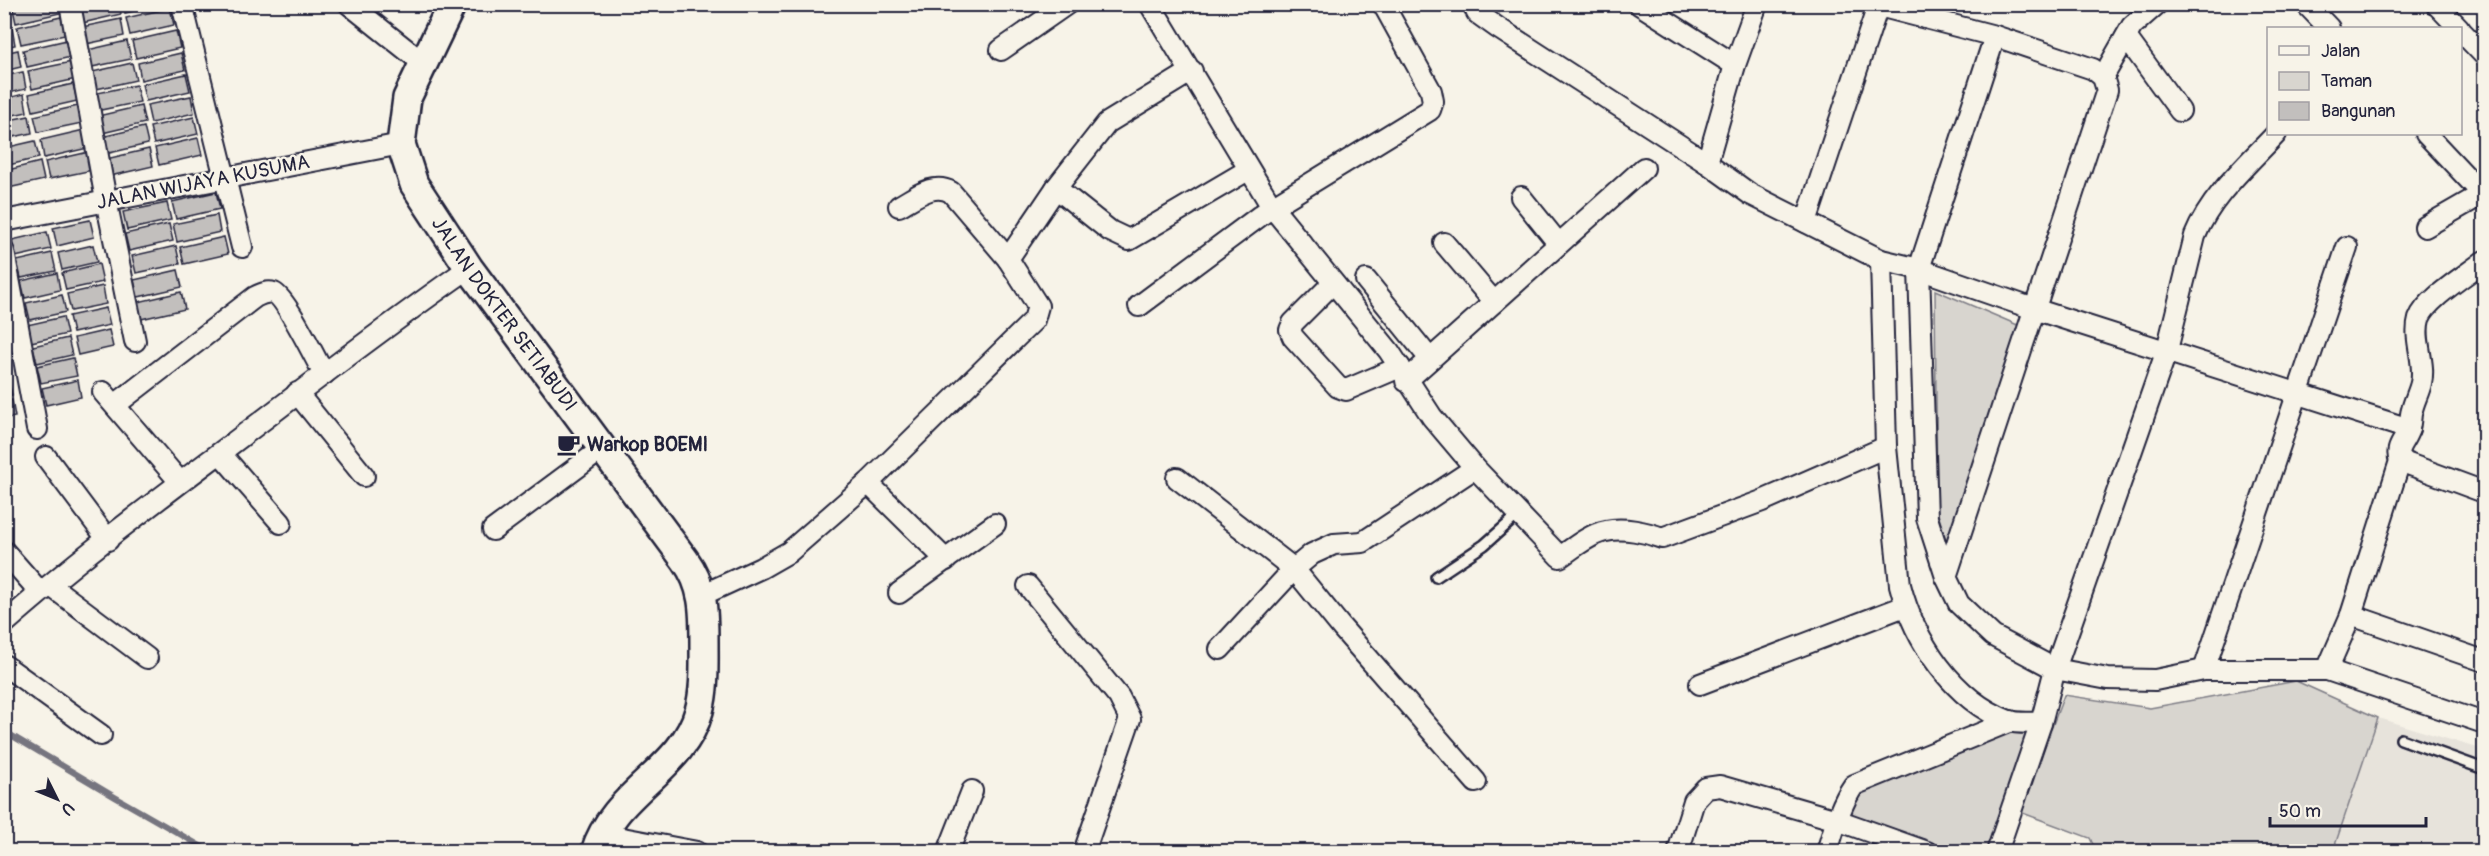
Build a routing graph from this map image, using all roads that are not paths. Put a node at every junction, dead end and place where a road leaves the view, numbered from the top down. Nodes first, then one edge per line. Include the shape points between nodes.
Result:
1 (70, 4) edge
2 (182, 4) edge
3 (350, 4) edge
4 (452, 4) edge
5 (1067, 4) edge
6 (1150, 4) edge
7 (1383, 4) edge
8 (1473, 4) edge
9 (1639, 4) edge
10 (1757, 4) edge
11 (2157, 4) edge
12 (2306, 4) edge
13 (2436, 4) edge
14 (1874, 5) edge
15 (2328, 27) edge
16 (2458, 27) edge
17 (2462, 31) edge
18 (1995, 36) junction
19 (2126, 37) junction
20 (1000, 50) dead end
21 (2484, 55) edge
22 (423, 63) junction
23 (1735, 65) junction
24 (1192, 71) junction
25 (2103, 77) junction
26 (2180, 111) dead end
27 (2275, 135) edge
28 (2427, 135) edge
29 (401, 144) junction
30 (1707, 164) junction
31 (1644, 168) dead end
32 (1248, 170) junction
33 (224, 179) junction
34 (1056, 188) junction
35 (2484, 193) edge
36 (1521, 197) dead end
37 (106, 200) junction
38 (899, 206) dead end
39 (1272, 207) junction
40 (4, 221) edge
41 (1806, 222) junction
42 (2425, 227) dead end
43 (1444, 243) dead end
44 (1558, 243) junction
45 (242, 247) dead end
46 (2347, 247) dead end
47 (4, 252) edge
48 (1008, 259) junction
49 (1881, 261) junction
50 (2484, 261) edge
51 (469, 268) junction
52 (1918, 269) junction
53 (1366, 280) dead end
54 (1333, 283) junction
55 (1494, 302) junction
56 (1139, 306) dead end
57 (2034, 309) junction
58 (135, 341) dead end
59 (2167, 350) junction
60 (1430, 358) junction
61 (324, 374) junction
62 (1403, 374) junction
63 (297, 393) junction
64 (2298, 393) junction
65 (37, 429) dead end
66 (2409, 429) junction
67 (1886, 447) junction
68 (602, 449) junction
69 (220, 453) junction
70 (46, 457) dead end
71 (2400, 461) junction
72 (1475, 468) junction
73 (364, 476) dead end
74 (1177, 478) dead end
75 (180, 482) junction
76 (868, 483) junction
77 (2484, 492) edge
78 (1519, 514) junction
79 (281, 523) dead end
80 (994, 524) dead end
81 (493, 530) dead end
82 (108, 540) junction
83 (4, 551) edge
84 (946, 560) junction
85 (1294, 569) junction
86 (1436, 577) dead end
87 (1946, 577) junction
88 (1028, 586) dead end
89 (45, 589) junction
90 (899, 593) dead end
91 (702, 595) junction
92 (1905, 606) junction
93 (2350, 615) junction
94 (4, 624) edge
95 (1220, 649) dead end
96 (147, 658) dead end
97 (2484, 661) edge
98 (4, 665) edge
99 (2055, 669) junction
100 (2204, 670) junction
101 (2327, 670) junction
102 (1700, 684) dead end
103 (2011, 721) junction
104 (2041, 723) junction
105 (2484, 723) edge
106 (101, 735) dead end
107 (2401, 739) dead end
108 (2484, 769) edge
109 (1476, 782) dead end
110 (972, 791) dead end
111 (1837, 819) junction
112 (598, 843) edge
113 (697, 852) edge
114 (948, 852) edge
115 (1084, 852) edge
116 (1678, 852) edge
117 (1827, 852) edge
118 (1927, 852) edge
119 (1997, 852) edge

1 - 37 street
2 - 33 street
3 - 22 street
4 - 22 main road, JALAN DOKTER SETIABUDI
5 - 20 street
6 - 24 street
7 - 39 street via 1431,91 1430,110
8 - 30 street via 1477,13 1498,28
9 - 23 street
10 - 23 street
11 - 19 street via 2132,26
12 - 15 street
13 - 16 street
14 - 18 street
14 - 41 street
17 - 21 street
18 - 25 street via 2092,69
18 - 52 street
19 - 25 street
19 - 26 street
22 - 29 main road, JALAN DOKTER SETIABUDI via 407,98
23 - 30 street
24 - 32 street
24 - 34 street via 1107,123
25 - 57 street via 2107,90
27 - 59 street via 2201,220
28 - 35 street
29 - 33 street, JALAN WIJAYA KUSUMA
29 - 51 main road, JALAN DOKTER SETIABUDI via 414,184
30 - 41 street via 1750,194
31 - 44 street
32 - 34 street via 1129,240 1110,231
32 - 39 street
33 - 37 street, JALAN WIJAYA KUSUMA
33 - 45 street
34 - 48 street
35 - 42 street
36 - 44 street
37 - 40 street, JALAN WIJAYA KUSUMA
37 - 58 street
38 - 48 street via 932,189 943,188 951,192
39 - 54 street
39 - 56 street
41 - 49 street
43 - 55 street
44 - 55 street
46 - 64 street
47 - 65 street
48 - 76 street via 1038,306 1034,321
49 - 52 street
49 - 67 street
50 - 66 street via 2433,301 2420,318 2421,383
51 - 61 street
51 - 68 main road, JALAN DOKTER SETIABUDI
52 - 57 street
52 - 87 street via 1928,518
53 - 60 street
54 - 62 street
54 - 62 street via 1293,323 1293,337 1338,387 1346,390
55 - 60 street
57 - 59 street
57 - 87 street
59 - 64 street
59 - 99 street
60 - 62 street
61 - 63 street
61 - 75 street via 285,303 274,293 267,293 255,297 109,399
62 - 72 street via 1432,417
63 - 69 street
63 - 73 street
64 - 66 street
64 - 100 street
66 - 71 street via 2398,447
67 - 78 street via 1762,501 1662,538 1648,533 1605,531 1560,557
67 - 92 street
68 - 81 street
68 - 91 main road, JALAN DOKTER SETIABUDI via 697,576
69 - 75 street
69 - 79 street
70 - 82 street
71 - 77 street
71 - 93 street
72 - 78 street
72 - 85 street via 1362,542 1326,547
74 - 85 street
75 - 82 street
76 - 84 street
76 - 91 street via 778,560
78 - 86 lane via 1485,545
80 - 84 street
82 - 89 street
83 - 89 street
84 - 90 street
85 - 95 street
85 - 109 street
87 - 99 street via 1959,604 1993,636
88 - 115 street via 1119,697 1131,719
89 - 94 street
89 - 96 street
91 - 112 main road, JALAN DOKTER SETIABUDI via 704,684 695,722 681,747 612,816
92 - 102 street
92 - 103 street via 1951,681 1984,707
93 - 97 street
93 - 101 street
98 - 106 street
99 - 100 street via 2108,679 2155,680
99 - 104 street
100 - 101 street
101 - 105 street
103 - 104 street
103 - 111 street via 1854,785
104 - 119 street
107 - 108 lane
110 - 114 street
111 - 116 street via 1720,786 1706,788 1695,801
111 - 117 street
111 - 118 street
112 - 113 street

